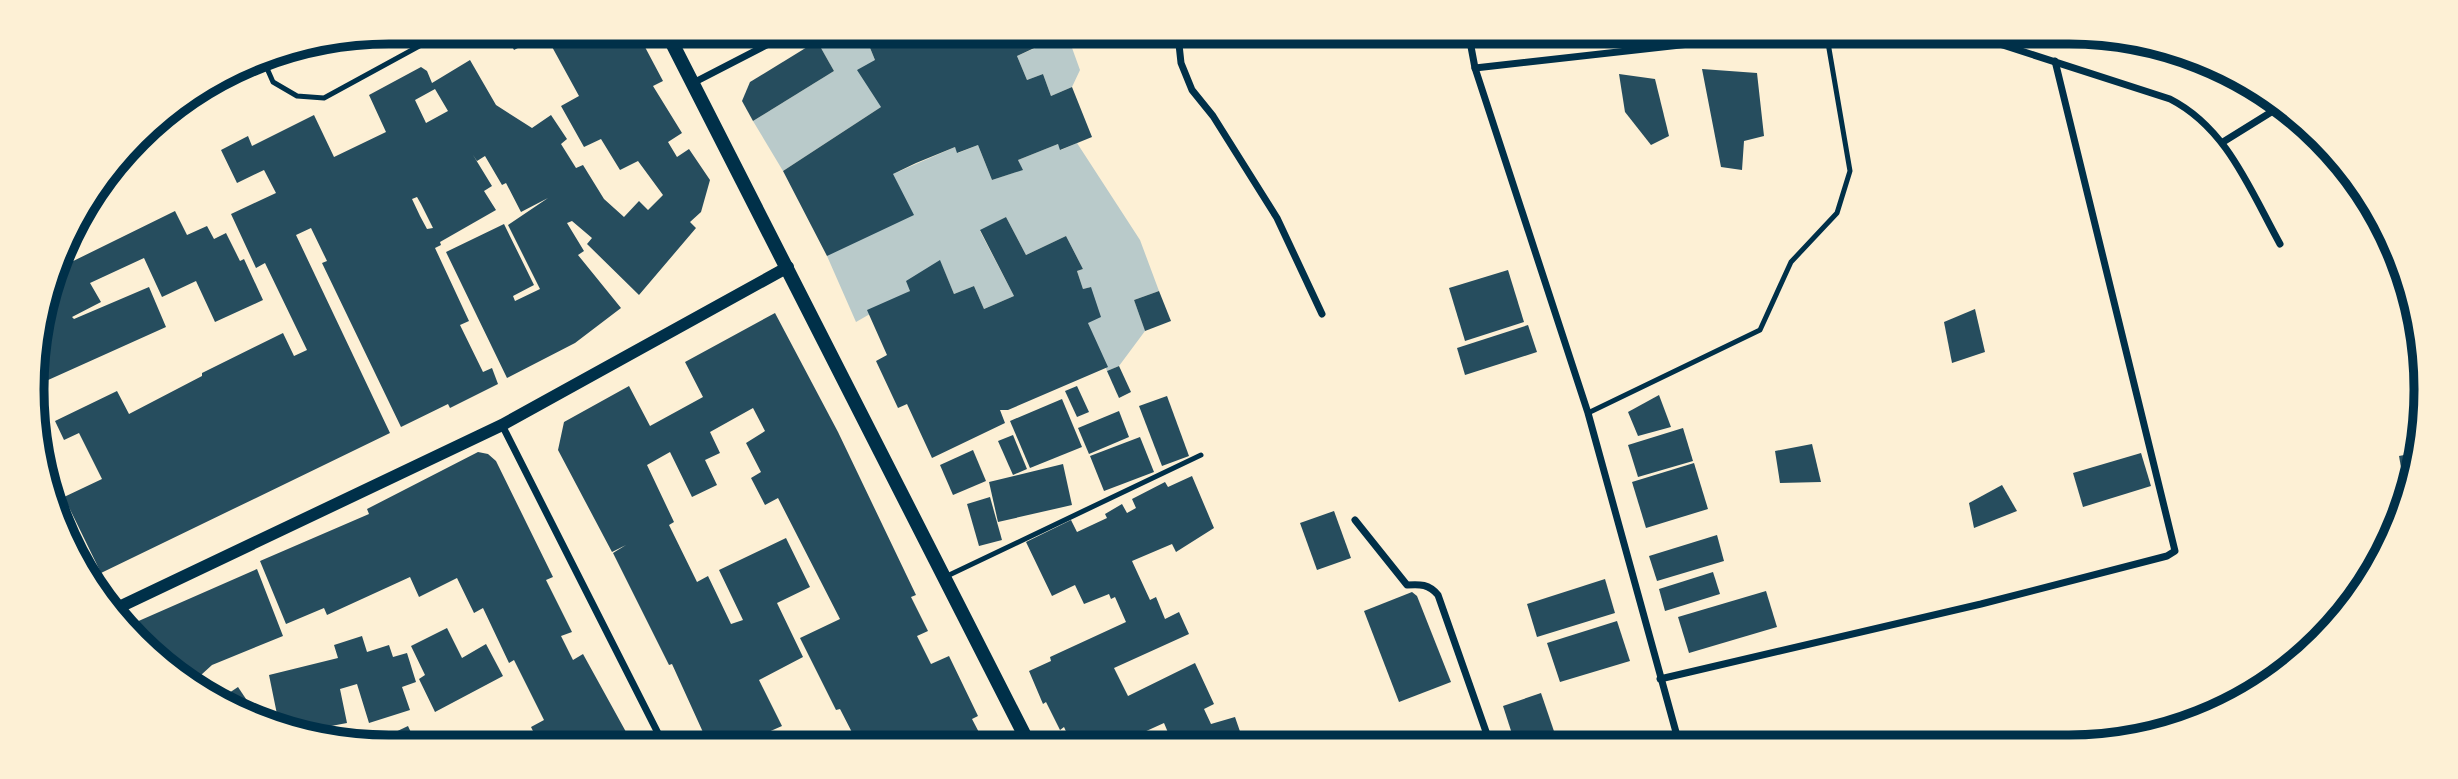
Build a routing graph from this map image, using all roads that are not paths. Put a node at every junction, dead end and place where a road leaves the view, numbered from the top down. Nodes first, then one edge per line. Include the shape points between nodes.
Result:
1 (423, 44) edge
2 (673, 44) edge
3 (769, 44) edge
4 (1179, 44) edge
5 (1470, 44) edge
6 (1689, 44) edge
7 (1828, 44) edge
8 (2000, 44) edge
9 (2055, 61) junction
10 (266, 67) edge
11 (1475, 68) junction
12 (693, 84) junction
13 (2273, 111) edge
14 (2223, 142) junction
15 (2280, 244) dead end
16 (788, 267) junction
17 (1322, 314) dead end
18 (1588, 413) junction
19 (502, 425) junction
20 (1201, 455) dead end
21 (1355, 520) dead end
22 (945, 577) junction
23 (121, 606) edge
24 (1660, 679) junction
25 (659, 735) edge
26 (1024, 735) edge
27 (1487, 735) edge
28 (1676, 735) edge

1 - 10 lane via 324,98 297,96 273,82
2 - 12 main road
3 - 12 street
4 - 17 street via 1192,90 1278,218
5 - 11 street
6 - 11 street
7 - 18 lane via 1850,171 1837,213 1791,262 1760,330
8 - 9 street
9 - 14 street via 2170,99 2199,116
9 - 24 street via 2175,551 1981,604
11 - 18 street
12 - 16 main road
13 - 14 street
14 - 15 street
16 - 19 street
16 - 22 main road
18 - 24 street
19 - 23 street
19 - 25 street
20 - 22 lane
21 - 27 street via 1407,585 1421,584 1438,595
22 - 26 main road
24 - 28 street

